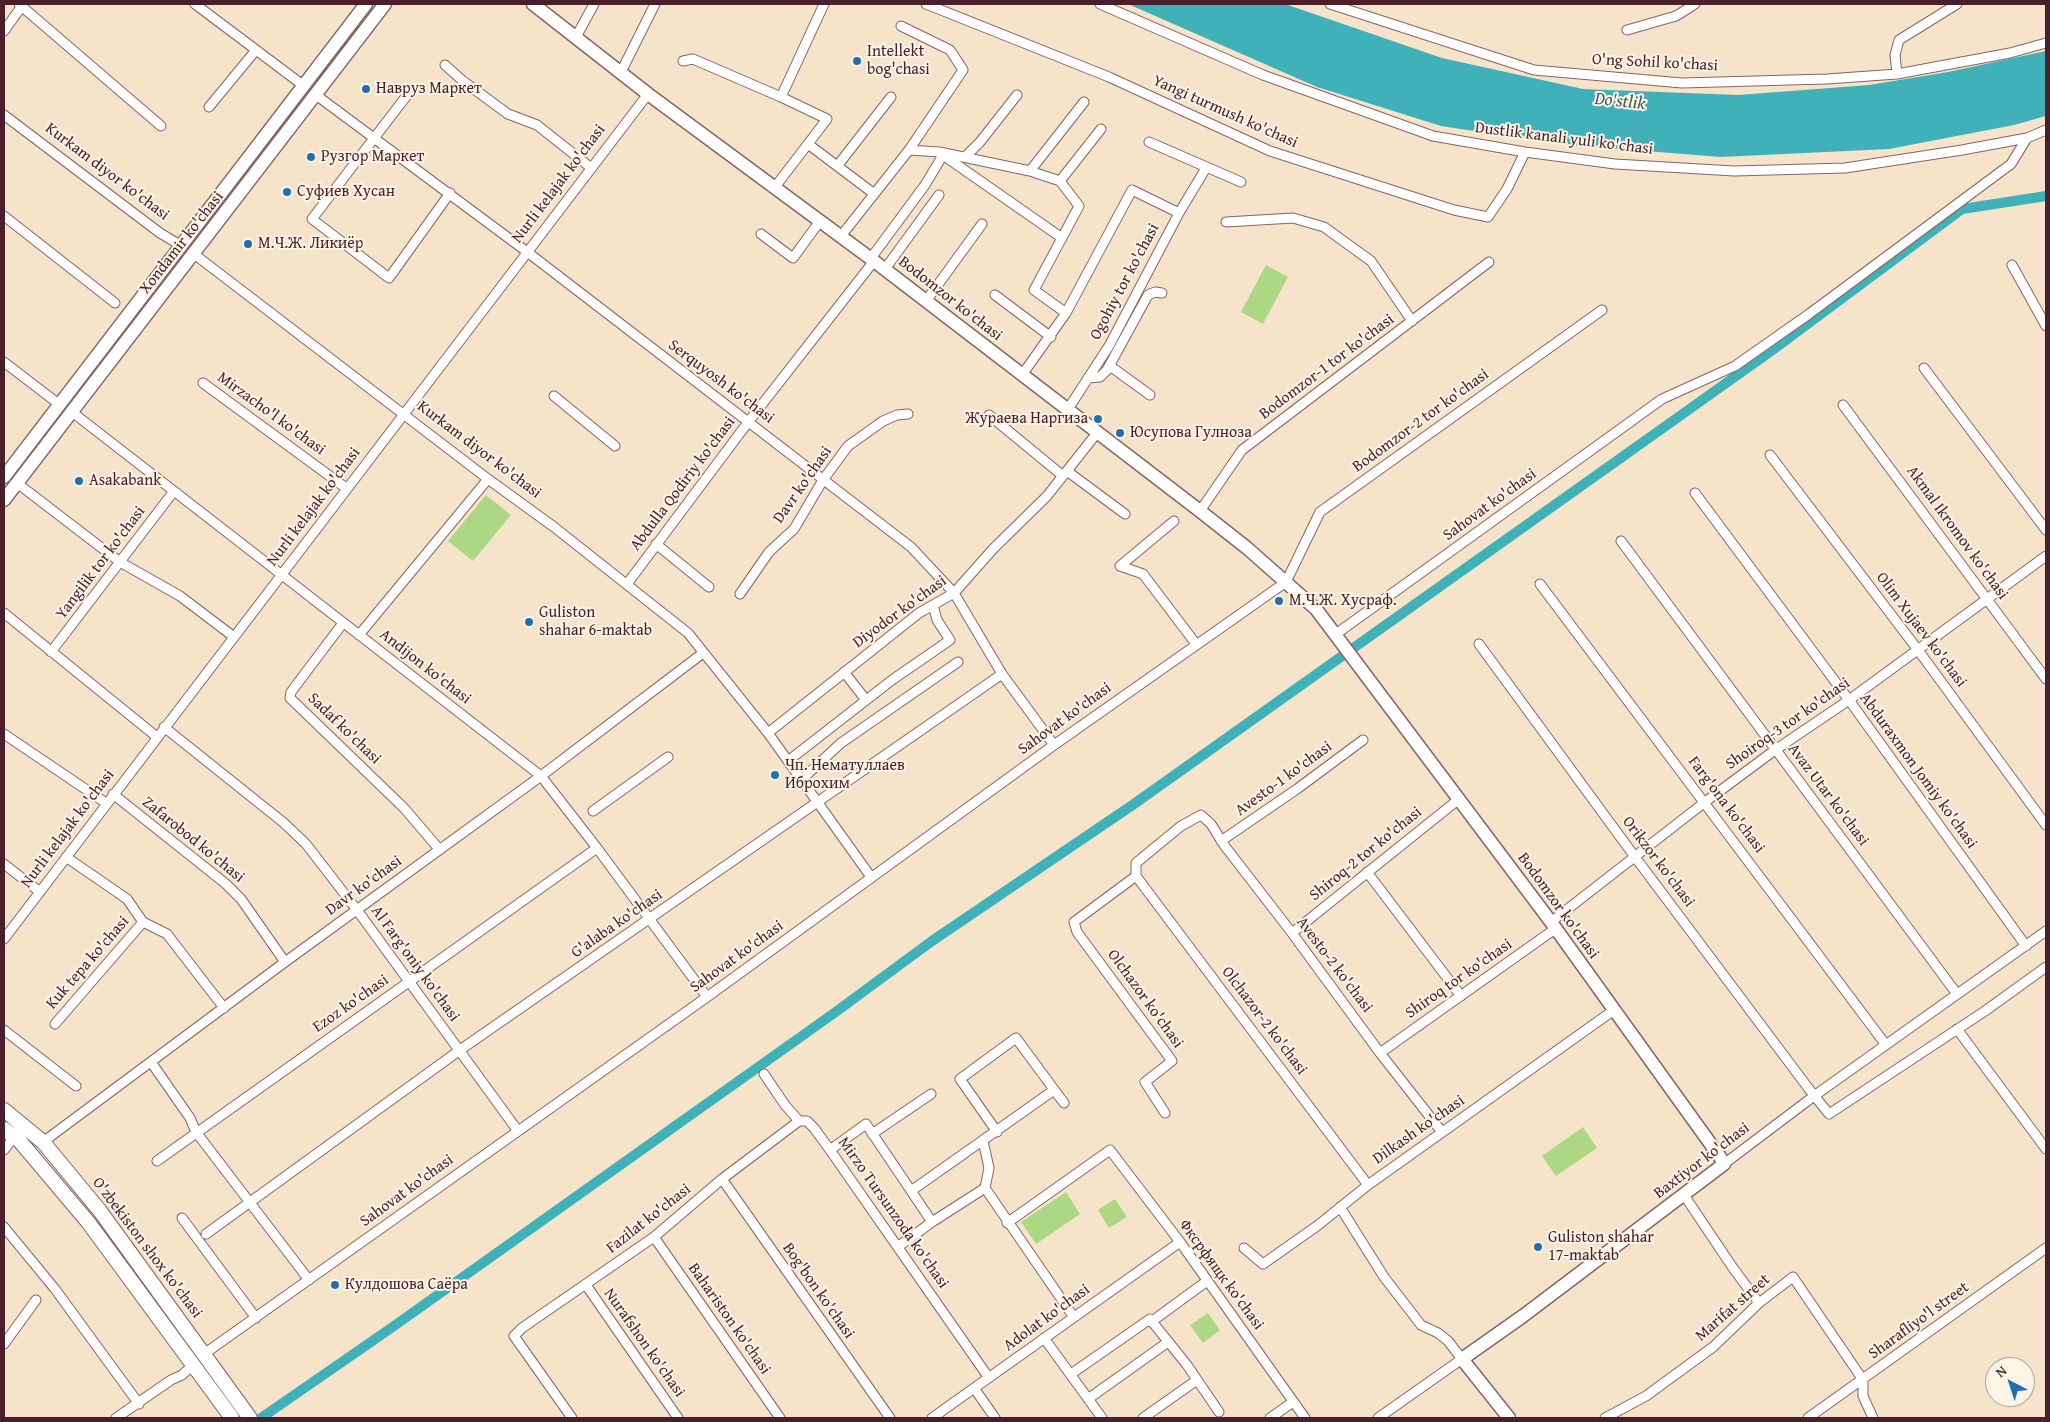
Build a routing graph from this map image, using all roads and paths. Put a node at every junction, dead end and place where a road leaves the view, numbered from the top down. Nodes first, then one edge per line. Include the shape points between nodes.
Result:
1 (195, 4) edge
2 (366, 4) edge
3 (385, 4) edge
4 (533, 4) edge
5 (594, 4) edge
6 (655, 4) edge
7 (824, 4) edge
8 (926, 4) edge
9 (1100, 4) edge
10 (1330, 4) edge
11 (1694, 4) edge
12 (1957, 4) edge
13 (21, 5) edge
14 (901, 26) dead end
15 (1627, 30) dead end
16 (4, 31) edge
17 (576, 37) junction
18 (2046, 43) edge
19 (256, 50) junction
20 (684, 61) dead end
21 (445, 65) dead end
22 (621, 72) junction
23 (1897, 74) junction
24 (304, 86) junction
25 (408, 94) dead end
26 (648, 94) junction
27 (316, 95) junction
28 (1017, 96) dead end
29 (781, 97) junction
30 (891, 97) dead end
31 (1084, 102) dead end
32 (209, 107) dead end
33 (4, 115) edge
34 (161, 126) dead end
35 (1101, 129) dead end
36 (2046, 130) edge
37 (374, 138) junction
38 (2027, 138) junction
39 (1149, 142) dead end
40 (808, 144) junction
41 (909, 150) junction
42 (1526, 152) junction
43 (941, 154) junction
44 (965, 157) junction
45 (838, 165) junction
46 (590, 167) junction
47 (1206, 168) junction
48 (1030, 171) junction
49 (1060, 181) junction
50 (1240, 182) dead end
51 (775, 187) junction
52 (450, 193) junction
53 (873, 193) junction
54 (939, 195) dead end
55 (1179, 213) junction
56 (4, 216) edge
57 (820, 221) junction
58 (1226, 222) dead end
59 (982, 224) dead end
60 (760, 234) dead end
61 (841, 236) junction
62 (1062, 238) junction
63 (180, 245) junction
64 (526, 251) junction
65 (194, 254) junction
66 (872, 260) junction
67 (1489, 262) dead end
68 (2012, 266) dead end
69 (884, 269) junction
70 (1162, 293) dead end
71 (995, 295) dead end
72 (926, 301) junction
73 (115, 303) dead end
74 (1602, 310) dead end
75 (1066, 314) junction
76 (1412, 321) junction
77 (2046, 326) edge
78 (1051, 337) junction
79 (4, 362) edge
80 (1110, 366) junction
81 (1924, 368) dead end
82 (1022, 375) junction
83 (1088, 378) junction
84 (203, 383) dead end
85 (1150, 395) dead end
86 (554, 396) dead end
87 (60, 405) junction
88 (1843, 405) dead end
89 (1068, 409) junction
90 (72, 412) junction
91 (404, 414) junction
92 (908, 414) dead end
93 (989, 415) dead end
94 (749, 421) junction
95 (1097, 433) junction
96 (615, 446) dead end
97 (1770, 455) dead end
98 (1065, 474) junction
99 (4, 477) edge
100 (488, 479) junction
101 (823, 480) junction
102 (17, 483) junction
103 (346, 488) junction
104 (174, 491) junction
105 (1695, 493) dead end
106 (4, 500) edge
107 (1200, 511) junction
108 (1125, 514) dead end
109 (1174, 521) dead end
110 (2046, 530) edge
111 (1621, 541) dead end
112 (656, 544) junction
113 (2046, 556) edge
114 (120, 562) junction
115 (283, 574) junction
116 (1286, 582) junction
117 (627, 584) junction
118 (1540, 584) dead end
119 (708, 587) dead end
120 (954, 593) junction
121 (740, 594) dead end
122 (1987, 599) junction
123 (933, 606) junction
124 (4, 614) edge
125 (342, 623) junction
126 (359, 635) junction
127 (234, 638) junction
128 (1339, 638) junction
129 (1196, 644) junction
130 (1480, 644) dead end
131 (1918, 650) junction
132 (52, 652) junction
133 (703, 653) junction
134 (958, 662) dead end
135 (844, 672) junction
136 (1002, 674) junction
137 (2046, 679) edge
138 (866, 700) junction
139 (1849, 700) junction
140 (164, 728) junction
141 (768, 733) junction
142 (4, 734) edge
143 (158, 737) junction
144 (1363, 740) dead end
145 (1054, 745) junction
146 (1775, 750) junction
147 (668, 757) dead end
148 (788, 761) junction
149 (542, 776) junction
150 (801, 780) junction
151 (113, 794) junction
152 (1459, 800) junction
153 (1705, 802) junction
154 (106, 803) junction
155 (817, 803) junction
156 (593, 811) dead end
157 (2046, 824) edge
158 (1222, 841) junction
159 (597, 848) junction
160 (438, 849) junction
161 (66, 857) junction
162 (1635, 857) junction
163 (4, 864) edge
164 (1367, 872) junction
165 (1136, 876) junction
166 (871, 877) junction
167 (40, 892) junction
168 (357, 910) junction
169 (649, 920) junction
170 (143, 922) junction
171 (1553, 925) junction
172 (2046, 931) edge
173 (1292, 932) junction
174 (4, 939) edge
175 (2026, 946) junction
176 (285, 962) junction
177 (2046, 967) edge
178 (409, 981) junction
179 (1958, 994) junction
180 (1461, 996) junction
181 (707, 997) junction
182 (224, 1008) junction
183 (1614, 1010) junction
184 (55, 1024) dead end
185 (1958, 1028) junction
186 (4, 1030) edge
187 (1886, 1046) junction
188 (460, 1050) junction
189 (1380, 1053) junction
190 (151, 1062) junction
191 (764, 1074) dead end
192 (76, 1086) dead end
193 (1054, 1090) junction
194 (931, 1094) dead end
195 (1814, 1096) junction
196 (1064, 1103) dead end
197 (4, 1110) edge
198 (1165, 1113) dead end
199 (799, 1121) junction
200 (518, 1131) junction
201 (196, 1132) junction
202 (997, 1132) junction
203 (1442, 1132) junction
204 (9, 1133) edge
205 (872, 1134) junction
206 (983, 1141) junction
207 (43, 1142) junction
208 (2046, 1149) edge
209 (4, 1150) edge
210 (830, 1150) junction
211 (157, 1160) dead end
212 (1724, 1164) junction
213 (722, 1180) junction
214 (1368, 1185) junction
215 (985, 1188) junction
216 (911, 1191) junction
217 (1684, 1195) junction
218 (250, 1201) junction
219 (1340, 1207) junction
220 (182, 1218) dead end
221 (932, 1222) junction
222 (1007, 1223) junction
223 (4, 1227) edge
224 (206, 1234) dead end
225 (654, 1237) junction
226 (1180, 1242) junction
227 (899, 1246) junction
228 (1244, 1248) dead end
229 (2046, 1248) edge
230 (309, 1280) junction
231 (1207, 1281) junction
232 (586, 1285) junction
233 (36, 1300) dead end
234 (1759, 1303) junction
235 (1073, 1316) junction
236 (256, 1318) junction
237 (1150, 1320) junction
238 (1044, 1338) junction
239 (1168, 1342) junction
240 (4, 1344) edge
241 (204, 1354) junction
242 (1462, 1359) junction
243 (193, 1365) junction
244 (1071, 1374) junction
245 (989, 1378) junction
246 (1198, 1380) junction
247 (1863, 1380) junction
248 (974, 1388) junction
249 (1088, 1399) junction
250 (1293, 1402) junction
251 (139, 1404) junction
252 (1219, 1412) dead end
253 (249, 1417) edge
254 (116, 1418) edge
255 (232, 1418) edge
256 (572, 1418) edge
257 (678, 1418) edge
258 (780, 1418) edge
259 (890, 1418) edge
260 (932, 1418) edge
261 (995, 1418) edge
262 (1102, 1418) edge
263 (1143, 1418) edge
264 (1270, 1418) edge
265 (1305, 1418) edge
266 (1378, 1418) edge
267 (1509, 1418) edge
268 (1605, 1418) edge
269 (1808, 1418) edge
270 (1873, 1418) edge

1 - 19 street
2 - 24 street, Xondamir ko'chasi
3 - 27 street, Xondamir ko'chasi
4 - 17 street, Bodomzor ko'chasi
5 - 17 street
6 - 22 street
7 - 29 street
8 - 42 street, Yangi turmush ko'chasi via 1109,78 1270,151 1454,210 1488,217
9 - 42 street, Dustlik kanali yuli ko'chasi via 1264,75 1433,136
10 - 23 street, O'ng Sohil ko'chasi via 1534,70 1682,83
11 - 15 street via 1676,16
12 - 23 street via 1899,40 1895,55
13 - 16 street
13 - 34 street
14 - 41 street via 950,50 963,70
17 - 22 street, Bodomzor ko'chasi
18 - 23 street, O'ng Sohil ko'chasi
19 - 24 street
19 - 32 street
20 - 29 street via 693,59
21 - 46 street via 508,114 537,125
22 - 26 street, Bodomzor ko'chasi
24 - 63 street, Xondamir ko'chasi
25 - 37 street
26 - 46 street, Nurli kelajak ko'chasi
26 - 51 street, Bodomzor ko'chasi
27 - 37 street, Serquyosh ko'chasi
27 - 65 street, Xondamir ko'chasi
28 - 44 street
29 - 40 street via 828,119
30 - 45 street
31 - 48 street
33 - 63 street, Kurkam diyor ko'chasi
35 - 49 street
36 - 38 street, Dustlik kanali yuli ko'chasi
37 - 52 street, Serquyosh ko'chasi
37 - 52 street via 312,219 389,278
38 - 42 street, Dustlik kanali yuli ko'chasi via 1845,168 1743,171 1615,164
38 - 128 street, Sahovat ko'chasi via 2011,164 1809,314 1735,366 1662,399
39 - 47 street
40 - 45 street
40 - 51 street
41 - 43 street
41 - 53 street
43 - 44 street
43 - 62 street
43 - 66 street, Abdulla Qodiriy ko'chasi via 925,185
44 - 48 street
45 - 53 street
46 - 64 street, Nurli kelajak ko'chasi
47 - 50 street
47 - 55 street, Ogohiy tor ko'chasi
48 - 49 street
49 - 62 street via 1079,206
51 - 57 street, Bodomzor ko'chasi
52 - 64 street, Serquyosh ko'chasi
53 - 61 street
54 - 69 street
55 - 75 street via 1132,190
55 - 83 street, Ogohiy tor ko'chasi via 1109,346
56 - 73 street
57 - 60 street via 793,258
57 - 61 street, Bodomzor ko'chasi
58 - 76 street via 1293,218 1324,227 1371,261
59 - 72 street
61 - 66 street, Bodomzor ko'chasi
62 - 75 street via 1034,290
63 - 65 street, Kurkam diyor ko'chasi
63 - 87 street, Xondamir ko'chasi
64 - 91 street, Nurli kelajak ko'chasi
64 - 94 street, Serquyosh ko'chasi
65 - 90 street, Xondamir ko'chasi
65 - 91 street, Kurkam diyor ko'chasi
66 - 69 street, Bodomzor ko'chasi
66 - 94 street, Abdulla Qodiriy ko'chasi
67 - 76 street, Bodomzor-1 tor ko'chasi
68 - 77 street
69 - 72 street, Bodomzor ko'chasi
70 - 80 street via 1148,295
71 - 78 street
72 - 82 street, Bodomzor ko'chasi
74 - 116 street, Bodomzor-2 tor ko'chasi via 1320,512
75 - 78 street
76 - 107 street, Bodomzor-1 tor ko'chasi via 1242,450
78 - 82 street
79 - 87 street
80 - 83 street via 1100,377
80 - 85 street
81 - 110 street
82 - 89 street, Bodomzor ko'chasi
83 - 89 street, Ogohiy tor ko'chasi
84 - 103 street, Mirzacho'l ko'chasi
86 - 96 street
87 - 99 street, Xondamir ko'chasi
88 - 122 street, Akmal Ikromov ko'chasi
89 - 95 street, Bodomzor ko'chasi
90 - 102 street, Xondamir ko'chasi
90 - 104 street, Andijon ko'chasi
91 - 100 street, Kurkam diyor ko'chasi
91 - 103 street, Nurli kelajak ko'chasi
92 - 101 street, Davr ko'chasi via 896,415 848,446
93 - 98 street
94 - 101 street, Serquyosh ko'chasi
94 - 112 street, Abdulla Qodiriy ko'chasi
95 - 98 street, Diyodor ko'chasi
95 - 107 street, Bodomzor ko'chasi
97 - 131 street, Olim Xujaev ko'chasi
98 - 108 street
98 - 120 street, Diyodor ko'chasi
100 - 117 street, Kurkam diyor ko'chasi
100 - 126 street
101 - 120 street, Serquyosh ko'chasi via 911,547
101 - 121 street, Davr ko'chasi via 794,528 770,552
102 - 106 street, Xondamir ko'chasi
102 - 114 street
103 - 115 street, Nurli kelajak ko'chasi
104 - 114 street, Yangilik tor ko'chasi
104 - 115 street, Andijon ko'chasi
105 - 139 street, Abduraxmon Jomiy ko'chasi
107 - 116 street, Bodomzor ko'chasi
109 - 129 street via 1120,566 1143,574
111 - 146 street, Avaz Utar ko'chasi
112 - 117 street, Abdulla Qodiriy ko'chasi
112 - 119 street
113 - 122 street, Shoiroq-3 tor ko'chasi
114 - 127 street via 180,596
114 - 132 street, Yangilik tor ko'chasi
115 - 125 street, Andijon ko'chasi
115 - 127 street, Nurli kelajak ko'chasi
116 - 128 street, Bodomzor ko'chasi via 1316,609
116 - 129 street, Sahovat ko'chasi
117 - 133 street, Kurkam diyor ko'chasi via 688,633
118 - 153 street, Farg'ona ko'chasi
120 - 123 street, Diyodor ko'chasi
120 - 136 street, Serquyosh ko'chasi
122 - 131 street, Shoiroq-3 tor ko'chasi
122 - 137 street, Akmal Ikromov ko'chasi
123 - 135 street, Diyodor ko'chasi via 919,613
123 - 138 street via 937,620 950,640
124 - 132 street
125 - 126 street, Andijon ko'chasi
125 - 160 street, Sadaf ko'chasi via 291,692 290,698 404,808
126 - 149 street, Andijon ko'chasi
127 - 140 street, Nurli kelajak ko'chasi
128 - 152 street, Bodomzor ko'chasi
129 - 145 street, Sahovat ko'chasi
130 - 162 street, Orikzor ko'chasi
131 - 139 street, Shoiroq-3 tor ko'chasi
131 - 157 street, Olim Xujaev ko'chasi
132 - 143 street
133 - 141 street, Kurkam diyor ko'chasi
133 - 149 street, Davr ko'chasi
134 - 150 street via 841,743
135 - 138 street
135 - 141 street, Diyodor ko'chasi
136 - 145 street, Serquyosh ko'chasi
136 - 155 street, G'alaba ko'chasi
138 - 148 street
139 - 146 street, Shoiroq-3 tor ko'chasi
139 - 175 street, Abduraxmon Jomiy ko'chasi
140 - 143 street, Nurli kelajak ko'chasi
140 - 168 street, Al Farg'oniy ko'chasi via 284,823 306,844
141 - 148 street, Kurkam diyor ko'chasi
142 - 154 street
143 - 151 street, Nurli kelajak ko'chasi
144 - 158 street, Avesto-1 ko'chasi
145 - 166 street, Sahovat ko'chasi
146 - 153 street, Shoiroq-3 tor ko'chasi
146 - 179 street, Avaz Utar ko'chasi
147 - 156 street
148 - 150 street, Kurkam diyor ko'chasi
149 - 159 street, Andijon ko'chasi
149 - 160 street, Davr ko'chasi
150 - 155 street, Kurkam diyor ko'chasi
151 - 154 street, Nurli kelajak ko'chasi
151 - 176 street, Zafarobod ko'chasi via 226,884 241,899
152 - 164 street, Shiroq-2 tor ko'chasi
152 - 171 street, Bodomzor ko'chasi
153 - 162 street, Shoiroq-3 tor ko'chasi
153 - 187 street, Farg'ona ko'chasi
154 - 161 street, Nurli kelajak ko'chasi
155 - 166 street, Kurkam diyor ko'chasi
155 - 169 street, G'alaba ko'chasi
158 - 165 street, Avesto-2 ko'chasi via 1201,815 1181,826 1136,863
158 - 173 street, Avesto-2 ko'chasi
159 - 169 street, Andijon ko'chasi
159 - 178 street, Ezoz ko'chasi
160 - 168 street, Davr ko'chasi
161 - 167 street, Nurli kelajak ko'chasi
161 - 170 street via 127,899
162 - 171 street, Shoiroq-3 tor ko'chasi
162 - 195 street, Orikzor ko'chasi
163 - 167 street
164 - 173 street, Shiroq-2 tor ko'chasi
164 - 180 street
165 - 198 street, Olchazor ko'chasi via 1074,922 1076,932 1172,1061 1145,1082
165 - 214 street, Olchazor-2 ko'chasi
166 - 181 street, Sahovat ko'chasi
167 - 174 street, Nurli kelajak ko'chasi
168 - 176 street, Davr ko'chasi
168 - 178 street, Al Farg'oniy ko'chasi
169 - 181 street, Andijon ko'chasi
169 - 188 street, G'alaba ko'chasi
170 - 182 street via 168,934
170 - 184 street, Kuk tepa ko'chasi
171 - 180 street, Shiroq tor ko'chasi
171 - 183 street, Bodomzor ko'chasi
172 - 175 street, Baxtiyor ko'chasi
173 - 189 street, Avesto-2 ko'chasi
175 - 179 street, Baxtiyor ko'chasi
176 - 182 street, Davr ko'chasi
177 - 185 street
178 - 188 street, Al Farg'oniy ko'chasi
178 - 201 street, Ezoz ko'chasi
179 - 187 street, Baxtiyor ko'chasi
180 - 189 street, Shiroq tor ko'chasi
181 - 200 street, Sahovat ko'chasi
182 - 190 street, Davr ko'chasi
183 - 203 street, Dilkash ko'chasi
183 - 212 street, Bodomzor ko'chasi
185 - 195 street, Orikzor ko'chasi via 1829,1114
185 - 208 street
186 - 192 street
187 - 195 street, Baxtiyor ko'chasi
188 - 200 street, Al Farg'oniy ko'chasi
188 - 218 street, G'alaba ko'chasi
189 - 203 street, Avesto-2 ko'chasi
190 - 201 street via 190,1118
190 - 207 street, Davr ko'chasi
191 - 199 street, Mirzo Tursunzoda ko'chasi
193 - 196 street
193 - 202 street
193 - 202 street via 1016,1038 960,1079
194 - 205 street
195 - 212 street, Baxtiyor ko'chasi
197 - 207 main road, O'zbekiston shox ko'chasi
199 - 210 street, Mirzo Tursunzoda ko'chasi via 806,1121 814,1128
199 - 213 street, Fazilat ko'chasi
200 - 230 street, Sahovat ko'chasi
201 - 211 street, Ezoz ko'chasi
201 - 218 street
202 - 206 street
203 - 214 street, Dilkash ko'chasi
204 - 209 street
204 - 243 main road, O'zbekiston shox ko'chasi via 57,1183 88,1222
205 - 210 street via 866,1124
205 - 216 street
206 - 215 street via 988,1168
206 - 216 street
207 - 241 main road, O'zbekiston shox ko'chasi via 100,1211
210 - 227 street, Mirzo Tursunzoda ko'chasi
212 - 217 street, Baxtiyor ko'chasi
213 - 225 street, Fazilat ko'chasi
213 - 259 street, Bog'bon ko'chasi
214 - 219 street, Dilkash ko'chasi
215 - 221 street
215 - 222 street
216 - 221 street
217 - 234 street
217 - 242 street, Baxtiyor ko'chasi
218 - 224 street, G'alaba ko'chasi
218 - 230 street
219 - 228 street, Dilkash ko'chasi via 1263,1264
219 - 242 street via 1384,1276 1421,1325 1448,1341
220 - 236 street
221 - 227 street
222 - 226 street, Фксрфящк ko'chasi via 1110,1150
222 - 235 street
223 - 251 street
225 - 232 street, Fazilat ko'chasi
225 - 258 street, Bahariston ko'chasi
226 - 231 street, Фксрфящк ko'chasi
226 - 235 street, Adolat ko'chasi
227 - 245 street, Mirzo Tursunzoda ko'chasi
229 - 247 street, Sharafliyo'l street
230 - 236 street, Sahovat ko'chasi
231 - 237 street
231 - 250 street, Фксрфящк ko'chasi
232 - 256 street, Fazilat ko'chasi via 514,1336
232 - 257 street, Nurafshon ko'chasi
233 - 240 street
234 - 247 street, Marifat street via 1793,1277
234 - 268 street, Marifat street via 1713,1347 1646,1396
235 - 238 street, Adolat ko'chasi
236 - 241 street, Sahovat ko'chasi
237 - 239 street
237 - 244 street
238 - 244 street
238 - 245 street, Adolat ko'chasi
239 - 246 street
239 - 249 street
241 - 253 main road, O'zbekiston shox ko'chasi
242 - 266 street, Baxtiyor ko'chasi
242 - 267 street
243 - 251 street
243 - 255 main road, O'zbekiston shox ko'chasi
244 - 249 street
245 - 248 street, Adolat ko'chasi
246 - 252 street
246 - 263 street
247 - 269 street, Sharafliyo'l street
247 - 270 street, Marifat street via 1863,1396
248 - 260 street, Adolat ko'chasi
248 - 261 street
249 - 262 street
250 - 264 street
250 - 265 street, Фксрфящк ko'chasi
251 - 254 street

